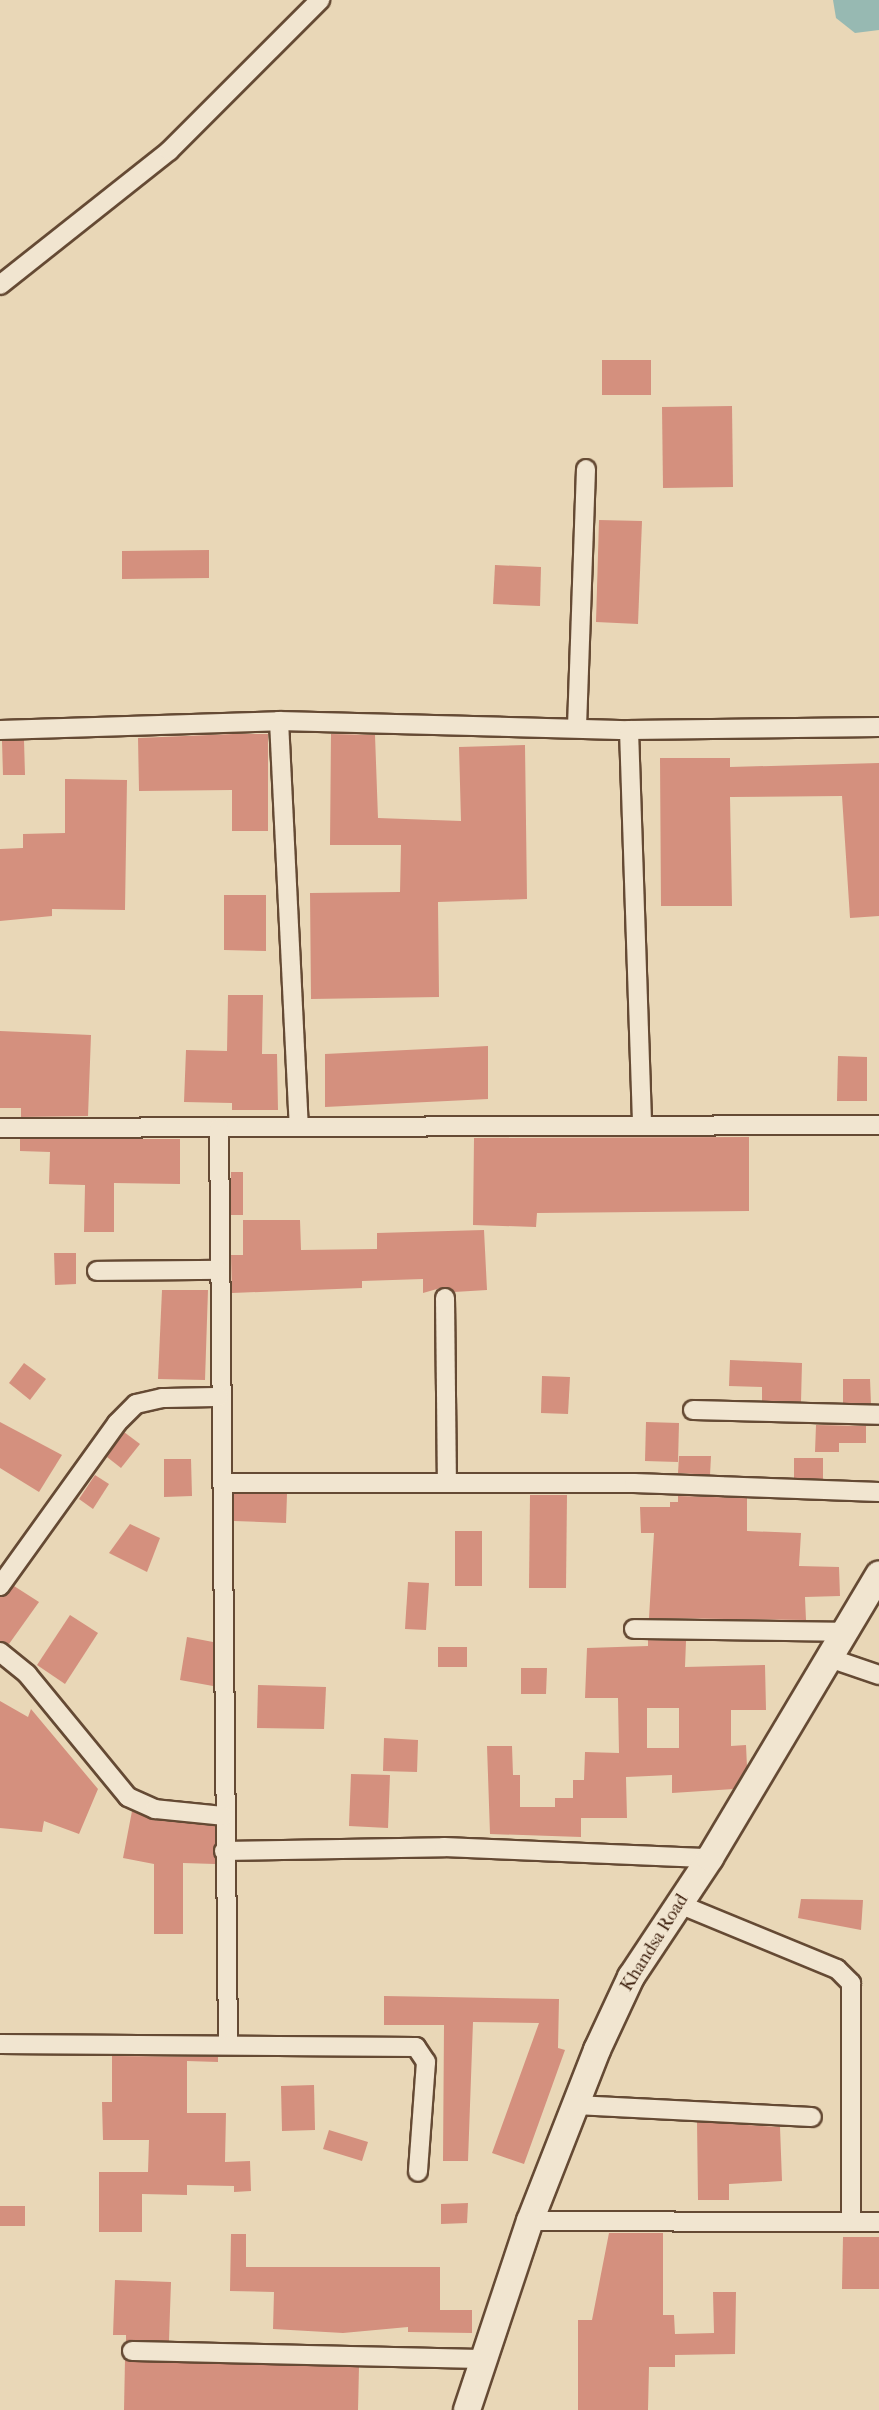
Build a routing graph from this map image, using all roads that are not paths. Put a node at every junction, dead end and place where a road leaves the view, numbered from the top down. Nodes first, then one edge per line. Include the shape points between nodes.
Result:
1 (320, 0) edge
2 (2, 277) edge
3 (586, 469) dead end
4 (279, 721) junction
5 (578, 727) junction
6 (879, 727) edge
7 (629, 729) junction
8 (0, 730) edge
9 (879, 1125) edge
10 (642, 1126) junction
11 (0, 1128) edge
12 (219, 1128) junction
13 (299, 1128) junction
14 (217, 1270) junction
15 (97, 1271) dead end
16 (445, 1299) dead end
17 (219, 1397) junction
18 (693, 1410) dead end
19 (879, 1415) edge
20 (447, 1482) junction
21 (222, 1483) junction
22 (879, 1492) edge
23 (879, 1574) edge
24 (0, 1586) edge
25 (634, 1629) dead end
26 (848, 1632) junction
27 (0, 1652) edge
28 (832, 1659) junction
29 (879, 1675) edge
30 (224, 1816) junction
31 (224, 1851) junction
32 (710, 1858) junction
33 (679, 1904) junction
34 (0, 2044) edge
35 (228, 2044) junction
36 (575, 2105) junction
37 (812, 2117) dead end
38 (418, 2172) dead end
39 (530, 2221) junction
40 (851, 2222) junction
41 (879, 2222) edge
42 (132, 2351) dead end
43 (482, 2359) junction
44 (467, 2410) edge

1 - 2 street via 169,151
3 - 5 street
4 - 5 street
4 - 8 street
4 - 13 street
5 - 7 street
6 - 7 street
7 - 10 street
9 - 10 street
10 - 13 street
11 - 12 street
12 - 13 street
12 - 14 street
14 - 15 street
14 - 17 street
16 - 20 street
17 - 21 street
17 - 24 street via 162,1398 136,1404 117,1423
18 - 19 street
20 - 21 street
20 - 22 street via 634,1483
21 - 30 street via 227,1636
23 - 26 street, Khandsa Road
25 - 26 street
26 - 28 street, Khandsa Road
27 - 30 street via 27,1674 128,1797 155,1809
28 - 29 street
28 - 32 street, Khandsa Road
30 - 31 street
31 - 32 street via 456,1847
31 - 35 street
32 - 33 street, Khandsa Road
33 - 36 street, Khandsa Road via 631,1977
33 - 40 street via 837,1969 851,1983
34 - 35 street
35 - 38 street via 409,2045 421,2050 426,2068
36 - 37 street
36 - 39 street, Khandsa Road
39 - 40 street
39 - 43 street, Khandsa Road
40 - 41 street
42 - 43 street
43 - 44 street, Khandsa Road

